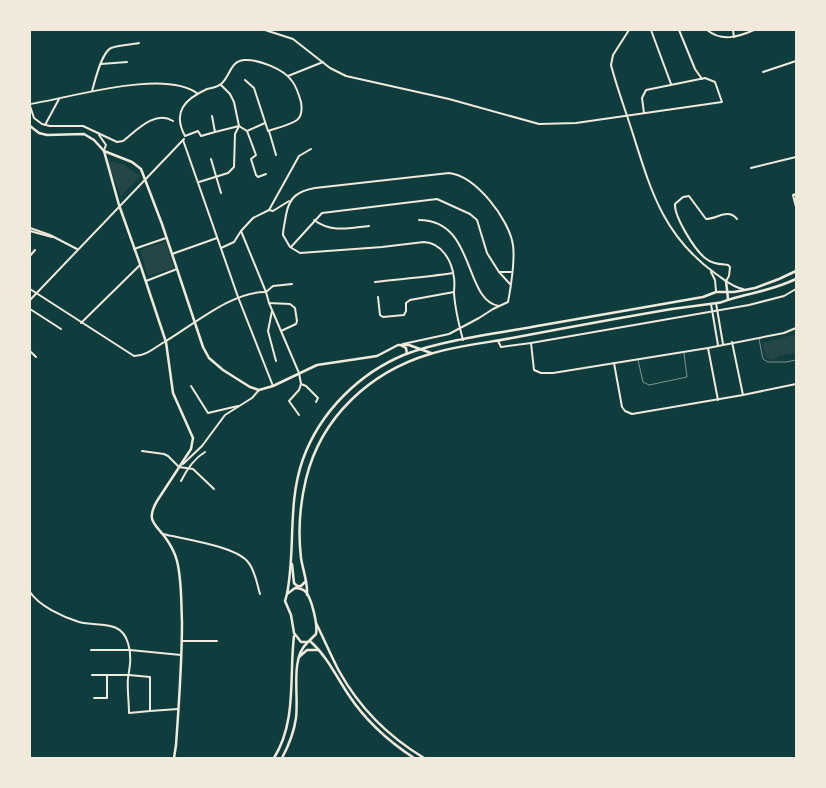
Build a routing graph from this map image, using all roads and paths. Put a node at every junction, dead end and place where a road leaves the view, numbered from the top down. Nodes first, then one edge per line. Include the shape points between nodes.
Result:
1 (265, 30) edge
2 (629, 30) edge
3 (651, 30) edge
4 (679, 30) edge
5 (707, 30) edge
6 (733, 30) edge
7 (754, 30) edge
8 (734, 38) junction
9 (139, 43) dead end
10 (796, 61) edge
11 (127, 62) dead end
12 (323, 62) junction
13 (101, 64) junction
14 (763, 72) dead end
15 (288, 76) junction
16 (702, 79) junction
17 (245, 80) dead end
18 (221, 85) junction
19 (671, 85) junction
20 (92, 91) junction
21 (198, 94) junction
22 (59, 99) junction
23 (30, 105) edge
24 (644, 113) junction
25 (627, 115) junction
26 (212, 116) dead end
27 (173, 121) dead end
28 (265, 123) junction
29 (45, 125) junction
30 (30, 126) edge
31 (239, 126) junction
32 (268, 131) junction
33 (215, 132) junction
34 (247, 132) junction
35 (98, 133) junction
36 (186, 136) junction
37 (183, 140) junction
38 (311, 149) dead end
39 (104, 151) junction
40 (276, 155) dead end
41 (796, 157) edge
42 (211, 159) dead end
43 (750, 168) dead end
44 (266, 174) dead end
45 (216, 176) junction
46 (145, 179) junction
47 (198, 182) junction
48 (221, 193) dead end
49 (796, 194) edge
50 (291, 200) junction
51 (119, 206) junction
52 (796, 207) edge
53 (269, 210) junction
54 (737, 219) dead end
55 (314, 220) junction
56 (420, 220) dead end
57 (369, 226) dead end
58 (30, 229) edge
59 (241, 231) junction
60 (166, 238) junction
61 (217, 238) junction
62 (290, 247) junction
63 (221, 248) junction
64 (77, 249) junction
65 (134, 249) junction
66 (35, 250) dead end
67 (172, 254) junction
68 (30, 256) edge
69 (140, 264) junction
70 (177, 269) junction
71 (710, 270) junction
72 (796, 271) edge
73 (500, 272) junction
74 (511, 272) junction
75 (453, 273) junction
76 (796, 279) edge
77 (145, 281) junction
78 (726, 281) junction
79 (375, 282) dead end
80 (292, 284) dead end
81 (510, 285) junction
82 (30, 289) edge
83 (796, 289) edge
84 (746, 290) junction
85 (266, 292) junction
86 (454, 292) junction
87 (716, 292) junction
88 (728, 292) junction
89 (36, 293) junction
90 (708, 295) junction
91 (238, 297) junction
92 (378, 297) dead end
93 (30, 300) edge
94 (728, 300) junction
95 (269, 303) junction
96 (710, 304) junction
97 (716, 304) junction
98 (500, 306) junction
99 (30, 309) edge
100 (272, 311) junction
101 (717, 311) junction
102 (712, 312) junction
103 (81, 323) junction
104 (195, 323) junction
105 (460, 328) junction
106 (796, 328) edge
107 (61, 329) dead end
108 (281, 331) junction
109 (759, 338) junction
110 (463, 340) junction
111 (498, 340) junction
112 (166, 342) junction
113 (732, 342) junction
114 (531, 343) junction
115 (723, 344) junction
116 (400, 345) junction
117 (718, 345) junction
118 (708, 348) junction
119 (422, 350) junction
120 (30, 351) edge
121 (683, 352) junction
122 (407, 354) junction
123 (431, 354) junction
124 (36, 357) dead end
125 (638, 359) junction
126 (796, 360) edge
127 (276, 362) dead end
128 (614, 363) junction
129 (299, 373) junction
130 (301, 384) junction
131 (796, 384) edge
132 (191, 386) dead end
133 (273, 386) junction
134 (259, 390) junction
135 (743, 395) junction
136 (718, 400) junction
137 (316, 402) dead end
138 (238, 406) junction
139 (299, 415) dead end
140 (142, 451) dead end
141 (205, 452) dead end
142 (179, 467) junction
143 (189, 468) junction
144 (180, 481) dead end
145 (214, 489) dead end
146 (162, 534) junction
147 (292, 563) junction
148 (306, 580) junction
149 (30, 592) edge
150 (260, 594) dead end
151 (286, 594) junction
152 (307, 595) junction
153 (316, 623) junction
154 (295, 635) junction
155 (182, 641) junction
156 (218, 641) dead end
157 (309, 642) junction
158 (91, 650) dead end
159 (130, 650) junction
160 (320, 651) junction
161 (181, 655) junction
162 (298, 660) junction
163 (339, 670) junction
164 (335, 673) junction
165 (92, 675) dead end
166 (107, 675) junction
167 (129, 675) junction
168 (94, 698) dead end
169 (179, 709) junction
170 (150, 712) junction
171 (174, 758) edge
172 (274, 758) edge
173 (282, 758) edge
174 (414, 758) edge
175 (424, 758) edge

1 - 12 street via 294,39
2 - 25 street via 611,62
3 - 19 street
4 - 16 street
5 - 8 street via 722,38
6 - 8 street
7 - 8 street
9 - 13 street via 109,50
10 - 14 street
11 - 13 street
12 - 15 street
12 - 25 street via 349,77 454,100 540,124 576,123
13 - 20 street
15 - 18 street via 261,61 243,60 237,62
15 - 32 street via 300,97 301,115 297,120
16 - 19 street
16 - 24 street via 715,82 722,102
17 - 28 street via 254,88
18 - 21 street
18 - 31 street via 234,102
19 - 24 street via 646,90 642,98
20 - 21 street via 172,84
20 - 22 street
21 - 36 street via 180,112 179,121
22 - 23 street
22 - 29 street
23 - 29 street via 36,120
24 - 25 street
25 - 71 street via 665,220 680,242
26 - 33 street
27 - 35 street via 157,117 120,142
28 - 32 street
28 - 34 street
29 - 35 street via 78,125
30 - 39 main road via 47,135 84,134
31 - 33 street
31 - 34 street
31 - 45 street via 235,134 233,170
32 - 40 street
33 - 36 street via 202,136 198,131
34 - 44 street via 256,155 251,159 256,175
35 - 39 street via 106,145
36 - 37 street
37 - 46 street
37 - 47 street
38 - 53 street via 299,156
39 - 46 main road via 136,164
39 - 51 main road
41 - 43 street
42 - 45 street
45 - 47 street
45 - 48 street
46 - 51 street
46 - 60 main road
47 - 61 street
49 - 52 street via 793,195
50 - 53 street via 273,211
50 - 62 street via 283,232
50 - 74 street via 301,191 310,189 456,174 468,180 496,209 513,247
51 - 64 street
51 - 65 main road
53 - 59 street via 253,218
54 - 78 street via 728,213 706,219 689,196 675,204 689,238 700,253 710,261 730,267
55 - 57 street via 333,229
55 - 62 street
55 - 73 street via 326,212 441,200 477,220 487,253
56 - 98 street via 438,224 456,238 483,294
58 - 64 street
59 - 63 street via 234,242
59 - 85 street
60 - 65 street
60 - 67 main road
61 - 63 street
61 - 67 street
62 - 75 street via 304,253 430,242 443,252
63 - 91 street
64 - 89 street
65 - 69 main road
66 - 68 street
67 - 70 main road
69 - 77 main road
69 - 103 street
70 - 77 street
70 - 104 main road
71 - 78 street
71 - 87 street
72 - 84 main road
73 - 74 street
73 - 81 street
74 - 81 street
75 - 79 street
75 - 86 street
76 - 94 main road
77 - 112 main road
78 - 84 street
78 - 88 main road
80 - 85 street via 273,286
81 - 98 street via 508,302
82 - 89 street
83 - 101 street via 767,301
84 - 88 main road
85 - 91 street
85 - 95 street
86 - 92 street via 410,300 406,303 404,315 383,317
86 - 105 street
87 - 88 main road
87 - 90 main road
88 - 94 main road
89 - 93 street
89 - 103 street
90 - 96 main road
90 - 110 main road
91 - 104 street
91 - 133 street
94 - 97 main road
95 - 100 street
95 - 108 street via 290,304 295,308 296,324
96 - 97 main road
96 - 102 street
96 - 111 main road
97 - 101 street
98 - 105 street
99 - 107 street
100 - 108 street
100 - 127 street via 268,331
101 - 102 street
101 - 115 street
102 - 114 street
102 - 117 street
103 - 112 street via 134,356
104 - 112 street
104 - 134 main road via 209,358 223,370
105 - 110 street
105 - 116 street via 440,337
106 - 109 street
108 - 129 street
109 - 113 street
109 - 126 lane via 765,361
110 - 119 main road
111 - 114 street via 501,347
111 - 123 main road
112 - 142 main road via 173,393 193,438 191,449
113 - 115 street
113 - 135 street
114 - 128 street via 534,370 541,373
115 - 117 street
116 - 119 main road
116 - 122 main road via 406,348
116 - 129 main road via 377,356 323,364
117 - 118 street
118 - 121 street
118 - 136 street
119 - 122 main road
119 - 123 main road
120 - 124 street
121 - 125 street
121 - 125 lane via 687,377 650,385 643,382
122 - 147 main road via 374,371 351,388 316,432 296,485 292,514
123 - 148 main road via 399,366 361,390 338,412 320,439 301,505 301,557
125 - 128 street
128 - 136 street via 622,407 629,413
129 - 130 street
129 - 133 main road
130 - 137 street via 318,398
130 - 139 street via 288,401
131 - 135 street
132 - 138 street via 208,413
133 - 134 main road
134 - 138 street
135 - 136 street
138 - 142 street via 225,414 202,446
140 - 142 street via 164,454
141 - 143 street
142 - 143 street
142 - 146 main road via 154,506 152,522
143 - 144 street
143 - 145 street
146 - 150 street via 241,556 252,569
146 - 155 main road via 173,550 180,577
147 - 148 main road via 294,583 301,586
147 - 151 main road
148 - 152 main road
149 - 159 street via 42,605 77,621 107,624 119,629 125,635
151 - 152 main road via 298,588
151 - 154 main road
152 - 153 main road
153 - 157 main road via 316,634
153 - 163 main road
154 - 157 main road via 302,642
154 - 172 main road via 288,722
155 - 156 street
155 - 161 main road
157 - 160 main road
157 - 162 main road via 300,651
158 - 159 street
159 - 161 street
159 - 167 street
160 - 162 main road via 306,650
160 - 164 main road
161 - 169 main road
162 - 173 main road via 296,718
163 - 164 main road
163 - 175 main road via 369,713 398,740
164 - 174 main road via 365,717 385,737
165 - 166 street
166 - 167 street
166 - 168 street via 107,698
167 - 170 street via 150,677
167 - 170 street via 129,713
169 - 170 street
169 - 171 main road

